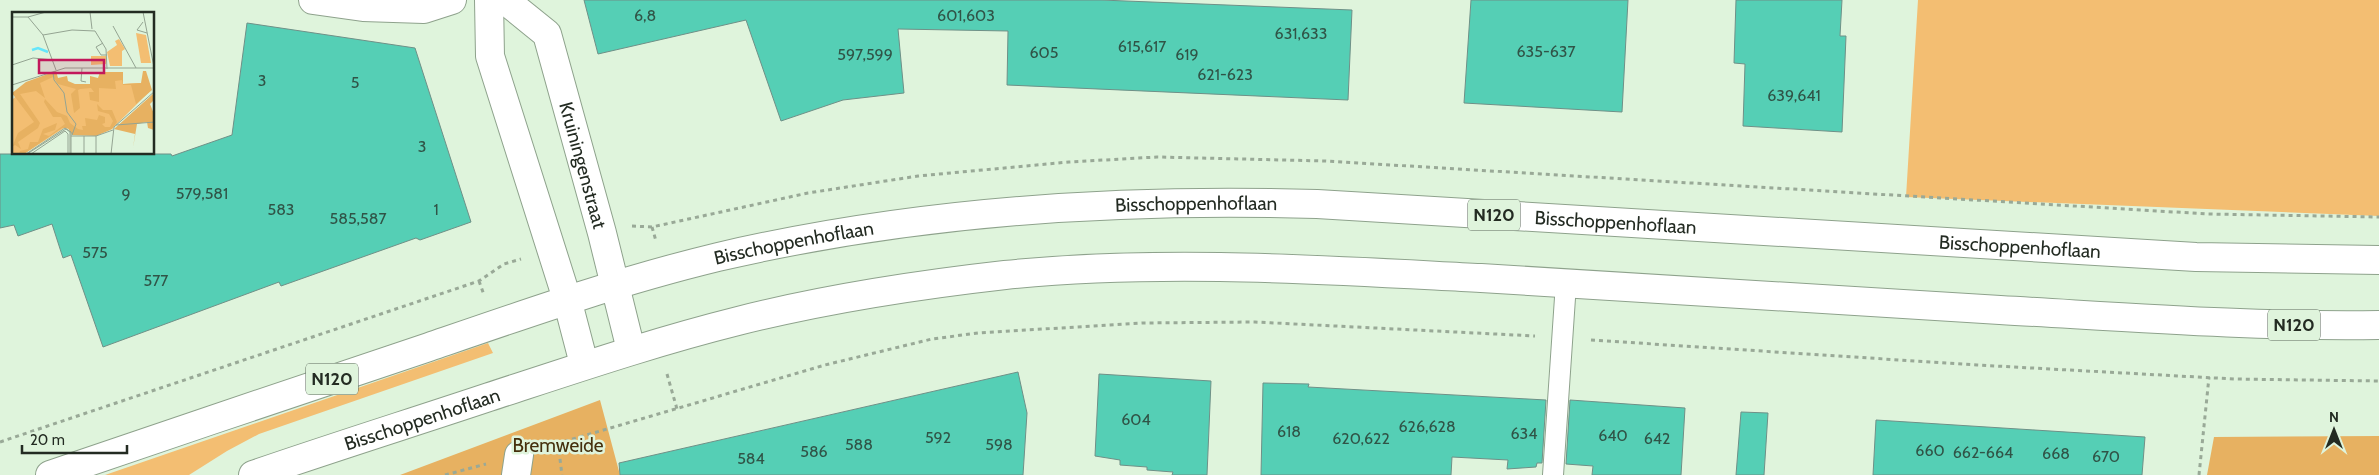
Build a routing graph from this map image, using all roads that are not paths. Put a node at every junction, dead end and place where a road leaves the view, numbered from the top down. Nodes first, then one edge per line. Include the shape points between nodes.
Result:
1 (314, 0) edge
2 (452, 0) edge
3 (489, 0) edge
4 (505, 0) edge
5 (2379, 260) edge
6 (1566, 283) junction
7 (615, 284) junction
8 (567, 299) junction
9 (2379, 325) edge
10 (631, 350) junction
11 (584, 364) junction
12 (50, 475) edge
13 (253, 475) edge
14 (1553, 475) edge

1 - 2 main road via 363,7 424,9
3 - 8 main road via 490,56
4 - 7 main road, Kruiningenstraat via 547,34
5 - 7 main road, Bisschoppenhoflaan / N120 via 2196,257 1343,206 1185,201 1048,208 883,226 719,257
6 - 9 main road, Bisschoppenhoflaan / N120 via 2160,319
6 - 10 main road, Bisschoppenhoflaan / N120 via 1224,267 1062,270 958,281 798,307
6 - 14 lane
7 - 8 main road, Bisschoppenhoflaan / N120
7 - 10 main road, Kruiningenstraat
8 - 11 main road
8 - 12 main road, Bisschoppenhoflaan / N120
10 - 11 main road, Bisschoppenhoflaan / N120
11 - 13 main road, Bisschoppenhoflaan / N120

